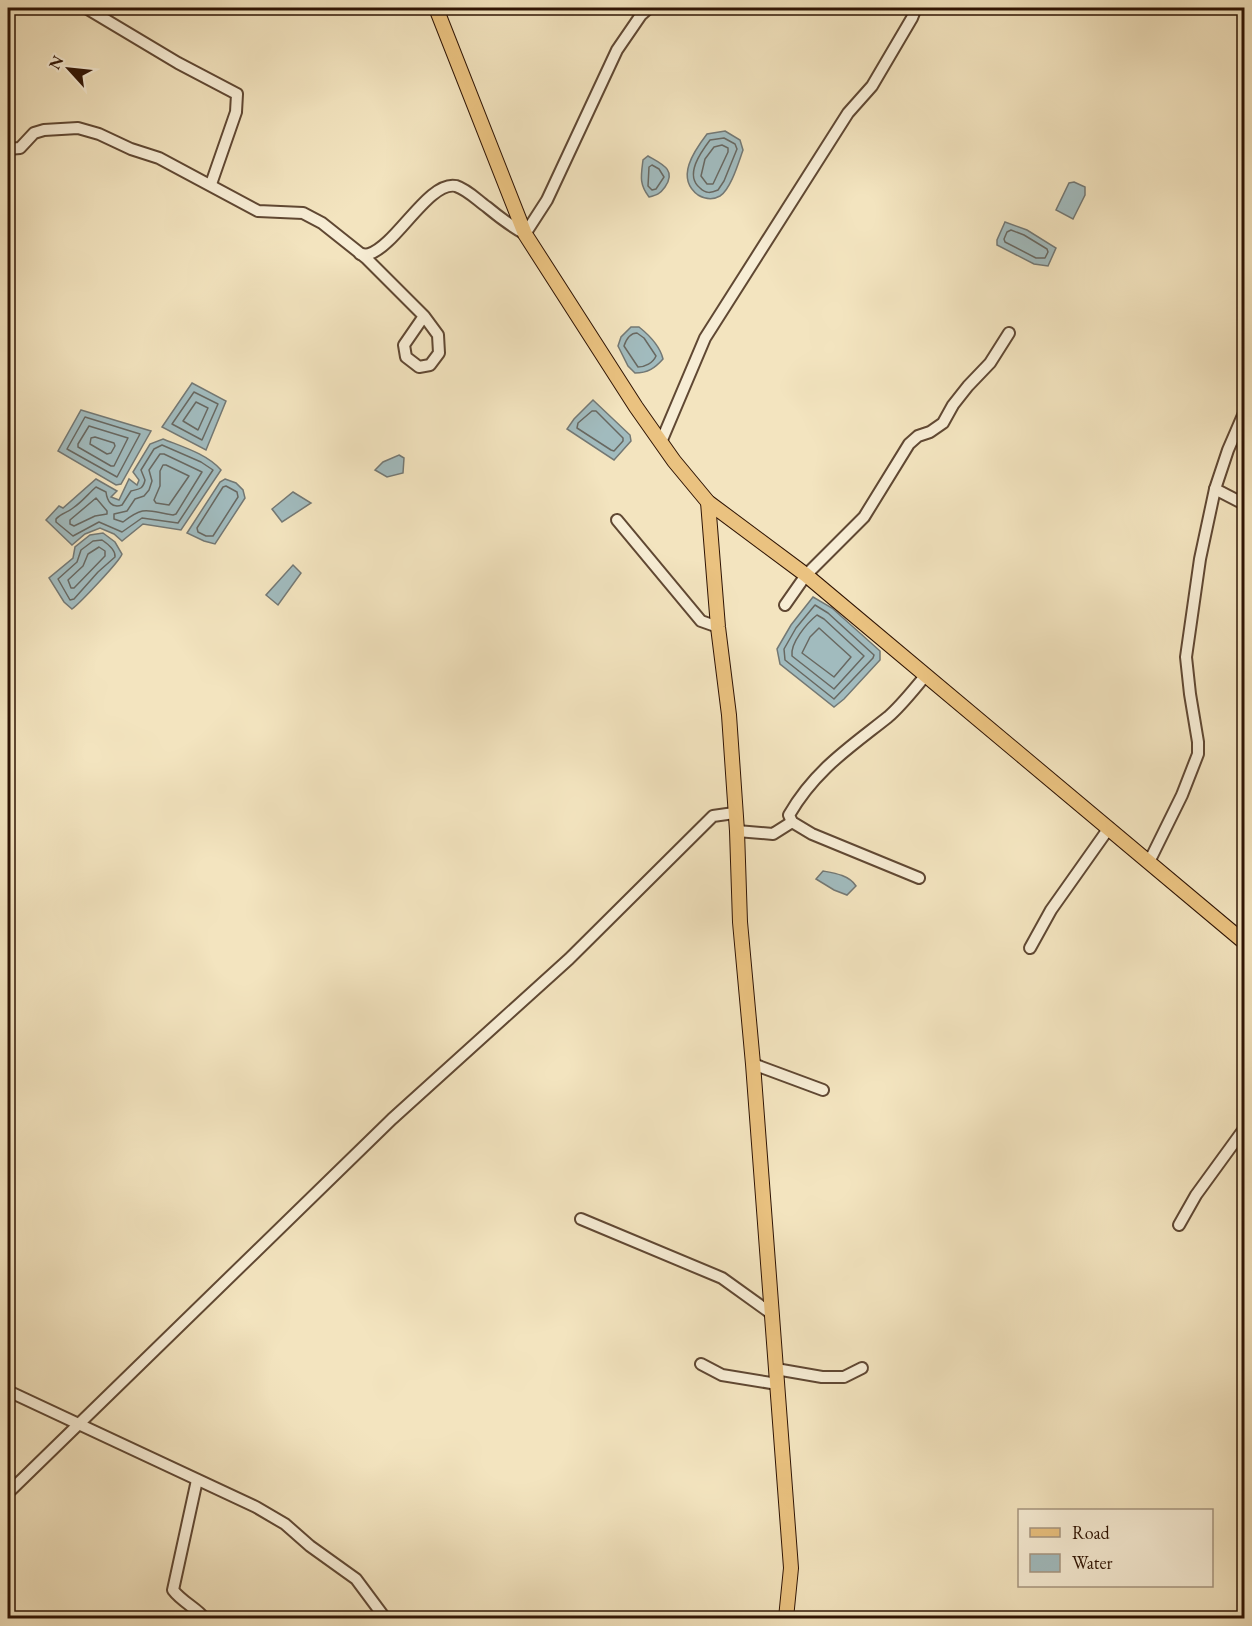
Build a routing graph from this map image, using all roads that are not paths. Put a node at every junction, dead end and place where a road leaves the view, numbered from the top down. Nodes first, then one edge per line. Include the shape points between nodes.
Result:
1 (86, 8) edge
2 (436, 8) edge
3 (649, 8) edge
4 (916, 8) edge
5 (8, 149) edge
6 (211, 184) junction
7 (525, 234) junction
8 (360, 254) junction
9 (424, 316) dead end
10 (1009, 333) dead end
11 (1245, 413) edge
12 (661, 442) junction
13 (1215, 489) junction
14 (708, 502) junction
15 (1245, 504) edge
16 (617, 520) dead end
17 (806, 575) junction
18 (785, 605) dead end
19 (718, 627) junction
20 (926, 675) junction
21 (734, 813) junction
22 (792, 822) junction
23 (1108, 828) junction
24 (736, 831) junction
25 (1149, 862) junction
26 (919, 878) dead end
27 (1245, 942) edge
28 (1030, 948) dead end
29 (753, 1064) junction
30 (824, 1090) dead end
31 (1245, 1129) edge
32 (581, 1219) dead end
33 (1179, 1225) dead end
34 (772, 1314) junction
35 (701, 1364) dead end
36 (862, 1368) dead end
37 (776, 1369) junction
38 (777, 1384) junction
39 (8, 1391) edge
40 (78, 1424) junction
41 (197, 1480) junction
42 (8, 1492) edge
43 (204, 1618) edge
44 (385, 1618) edge
45 (786, 1618) edge

1 - 6 street via 237,94 236,112
2 - 7 main road
3 - 7 street via 617,50 547,200
4 - 12 street via 872,86 848,113 705,339
5 - 6 street via 20,148 44,130 78,128 159,158
6 - 8 street via 258,211 303,213
7 - 8 street via 470,193 455,186 446,187 429,199 397,234 370,254
7 - 12 main road
8 - 9 street
10 - 17 street via 943,423 909,444 864,517
11 - 13 street
12 - 14 main road
13 - 15 street
13 - 25 street via 1186,657 1198,754
14 - 17 main road
14 - 19 main road
16 - 19 street via 701,621
17 - 18 street
17 - 20 main road
19 - 21 main road via 729,715
20 - 22 street via 890,716 822,770 789,815
20 - 23 main road
21 - 24 main road
21 - 40 street via 713,816 569,959 392,1119
22 - 24 street via 773,834
22 - 26 street
23 - 25 main road
23 - 28 street via 1051,910
24 - 29 main road
25 - 27 main road
29 - 30 street
29 - 34 main road
31 - 33 street
32 - 34 street via 722,1278
34 - 37 main road
35 - 38 street via 722,1375
36 - 37 street via 844,1377
37 - 38 main road
38 - 45 main road via 791,1568
39 - 40 street
40 - 41 street
40 - 42 street
41 - 43 street via 173,1590
41 - 44 street via 285,1524 356,1579

